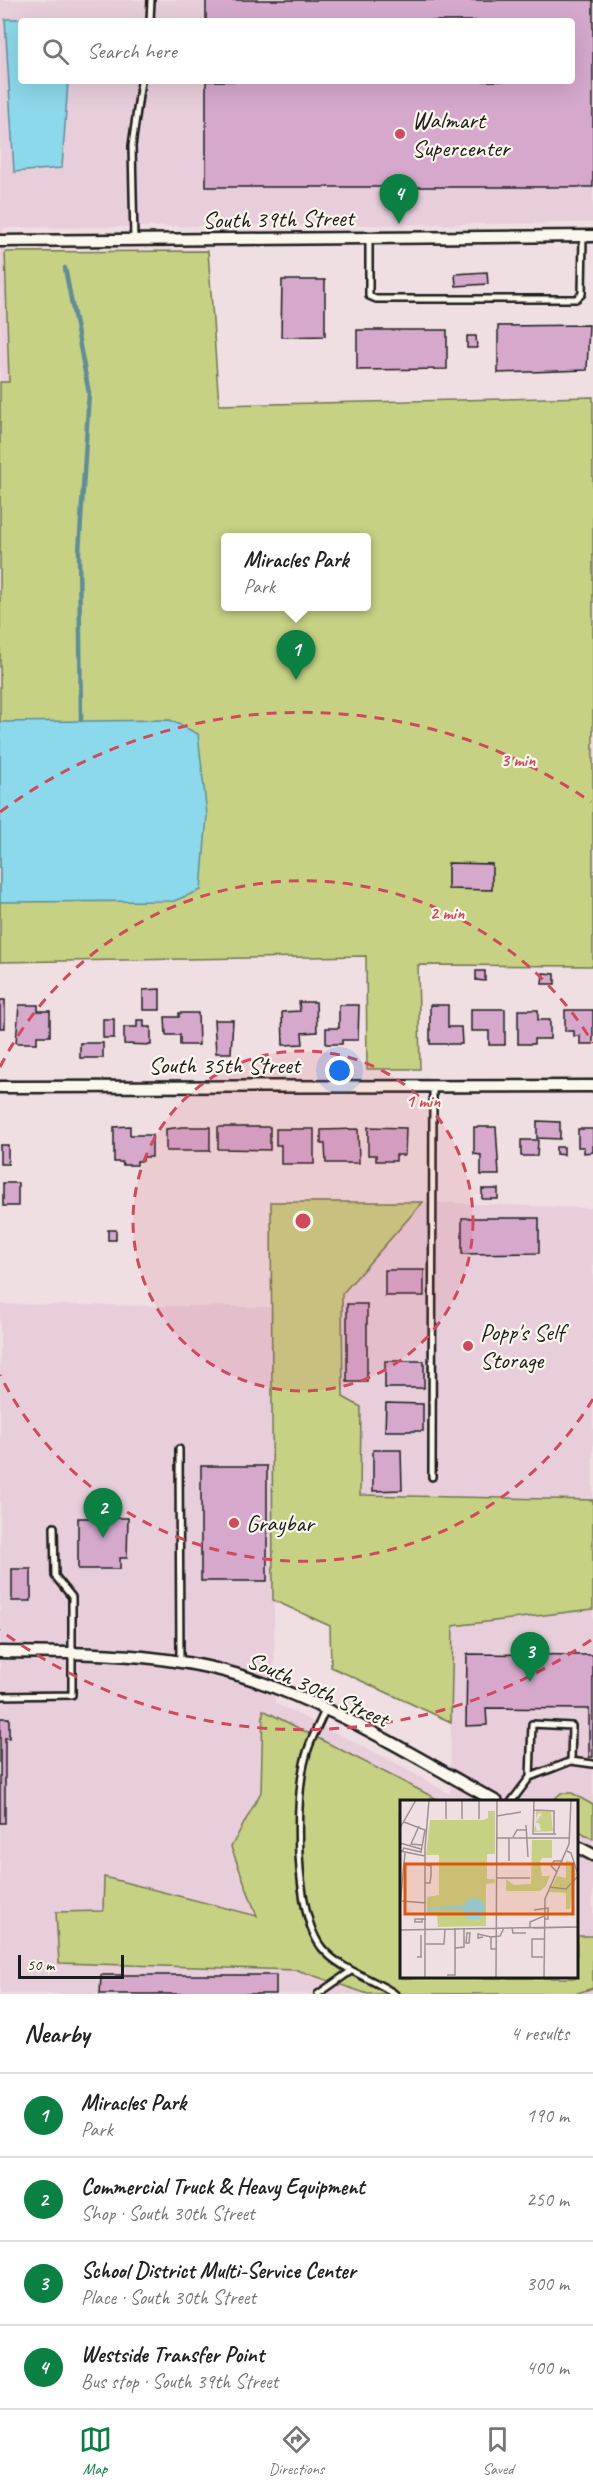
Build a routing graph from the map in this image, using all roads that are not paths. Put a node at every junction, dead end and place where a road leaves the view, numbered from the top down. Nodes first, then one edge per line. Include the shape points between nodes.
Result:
1 (151, 0) edge
2 (150, 18) edge
3 (141, 84) edge
4 (588, 236) edge
5 (369, 238) junction
6 (0, 241) edge
7 (134, 241) junction
8 (0, 1086) edge
9 (433, 1086) junction
10 (593, 1086) edge
11 (179, 1449) dead end
12 (432, 1477) dead end
13 (54, 1527) dead end
14 (0, 1652) edge
15 (72, 1653) junction
16 (180, 1662) junction
17 (0, 1696) edge
18 (325, 1710) junction
19 (571, 1761) junction
20 (593, 1764) edge
21 (530, 1777) junction
22 (493, 1800) edge
23 (513, 1800) edge
24 (578, 1847) edge
25 (593, 1855) edge
26 (351, 1971) junction
27 (318, 1994) edge
28 (395, 1994) edge

1 - 2 lane
3 - 7 lane via 132,146
4 - 5 street, South 39th Street
4 - 5 lane via 582,294 576,299 471,301 369,296
5 - 7 street, South 39th Street
6 - 7 street, South 39th Street
8 - 9 street, South 35th Street
9 - 10 street, South 35th Street
9 - 12 lane
11 - 16 lane
13 - 15 lane via 55,1576 72,1597
14 - 15 street, South 30th Street
15 - 16 street, South 30th Street via 109,1653
15 - 17 lane via 72,1695
16 - 18 street, South 30th Street via 235,1674
18 - 22 street, South 30th Street
18 - 26 lane via 306,1757 299,1796 298,1846 304,1909 321,1948
19 - 20 lane
19 - 21 lane
19 - 21 lane via 572,1726 532,1724
21 - 23 lane
24 - 25 street
26 - 27 lane
26 - 28 lane

